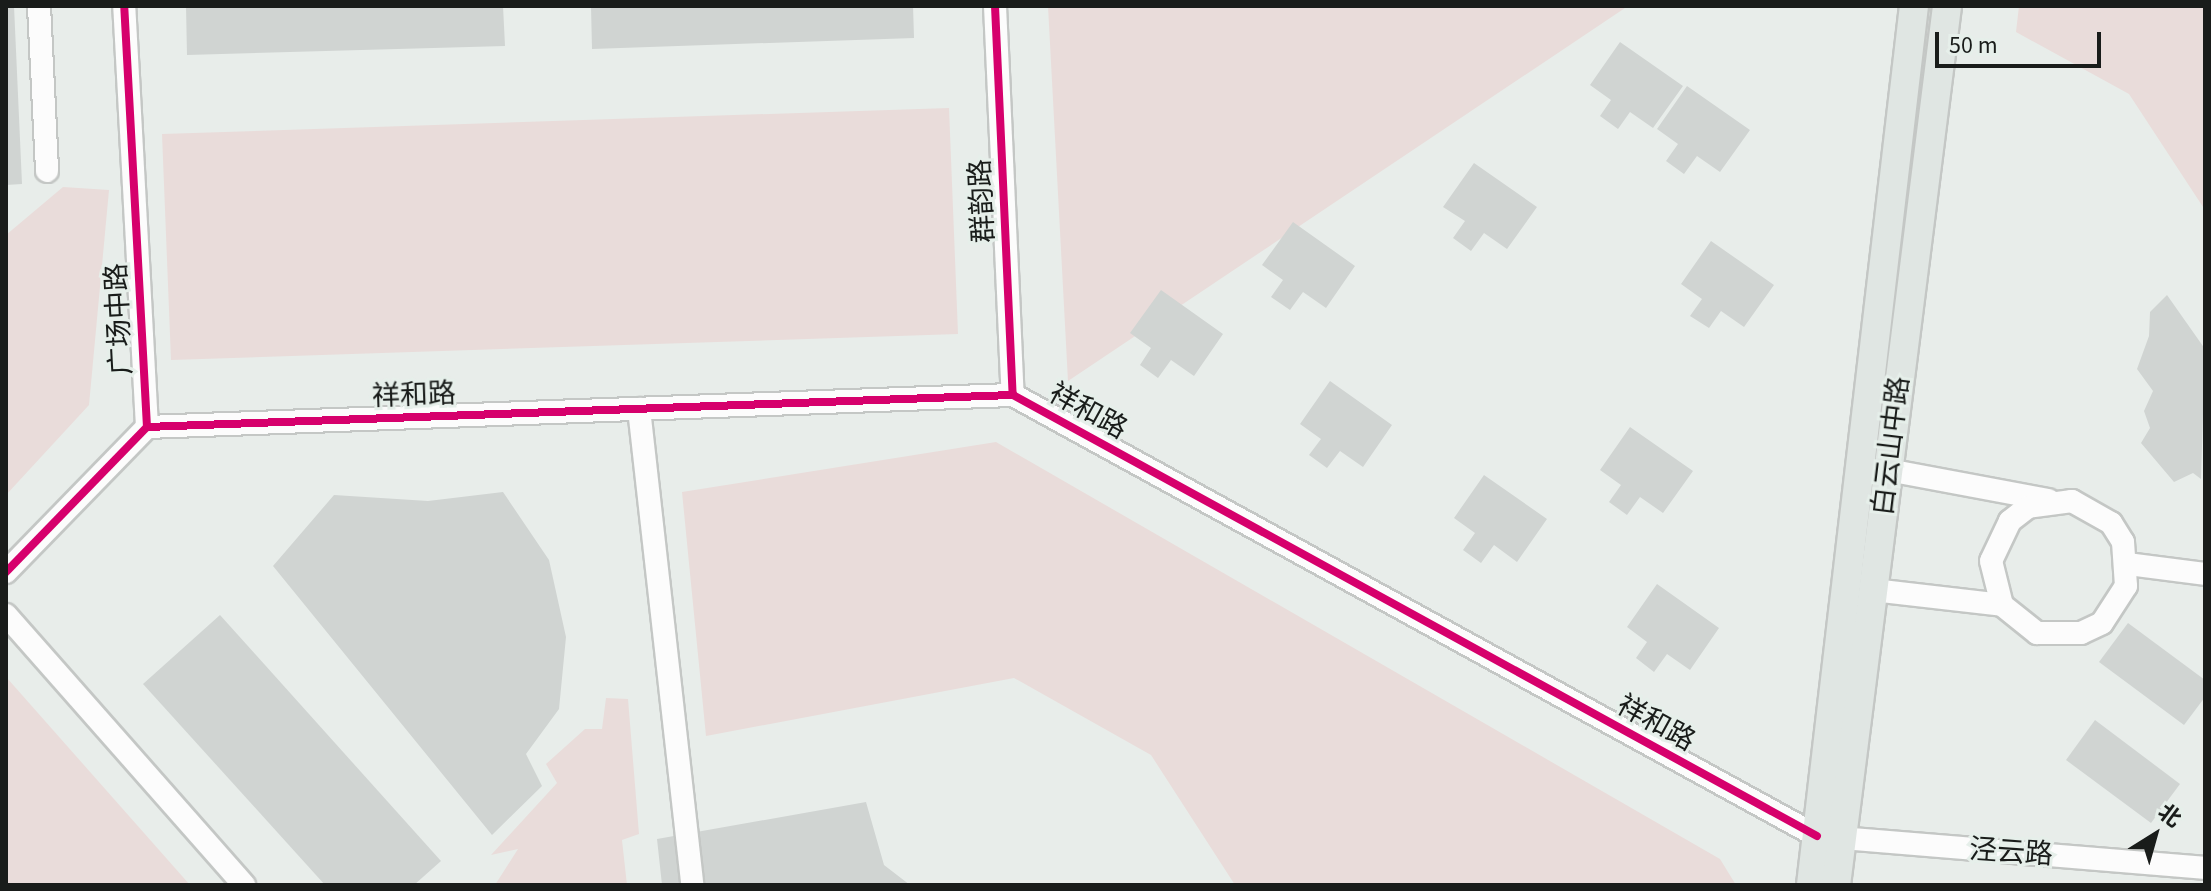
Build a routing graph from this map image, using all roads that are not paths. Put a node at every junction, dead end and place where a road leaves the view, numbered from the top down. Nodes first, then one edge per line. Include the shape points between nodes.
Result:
1 (39, 6) edge
2 (124, 6) edge
3 (995, 6) edge
4 (1914, 6) edge
5 (1947, 6) edge
6 (47, 171) dead end
7 (1013, 395) junction
8 (639, 409) junction
9 (147, 427) junction
10 (1888, 470) junction
11 (2049, 500) junction
12 (2128, 564) junction
13 (6, 572) edge
14 (2205, 574) edge
15 (1873, 590) junction
16 (2002, 605) junction
17 (6, 615) edge
18 (1829, 838) junction
19 (2205, 868) edge
20 (244, 885) edge
21 (692, 885) edge
22 (1811, 885) edge
23 (1836, 885) edge

1 - 6 street
2 - 9 street, 广场中路
3 - 7 street, 群韵路
4 - 18 main road, 白云山中路
5 - 10 main road, 白云山中路
7 - 8 street, 祥和路
7 - 18 street, 祥和路
8 - 9 street, 祥和路
8 - 21 street
9 - 13 street
10 - 11 street
10 - 15 main road, 白云山中路
11 - 12 street via 2083,504 2111,523
11 - 16 street via 2010,521 1997,539 1993,584
12 - 14 street
12 - 16 street via 2117,606 2081,633 2037,633
15 - 16 street
15 - 18 main road, 白云山中路
17 - 20 street
18 - 19 street, 泾云路
18 - 22 main road, 白云山中路
18 - 23 main road, 白云山中路

